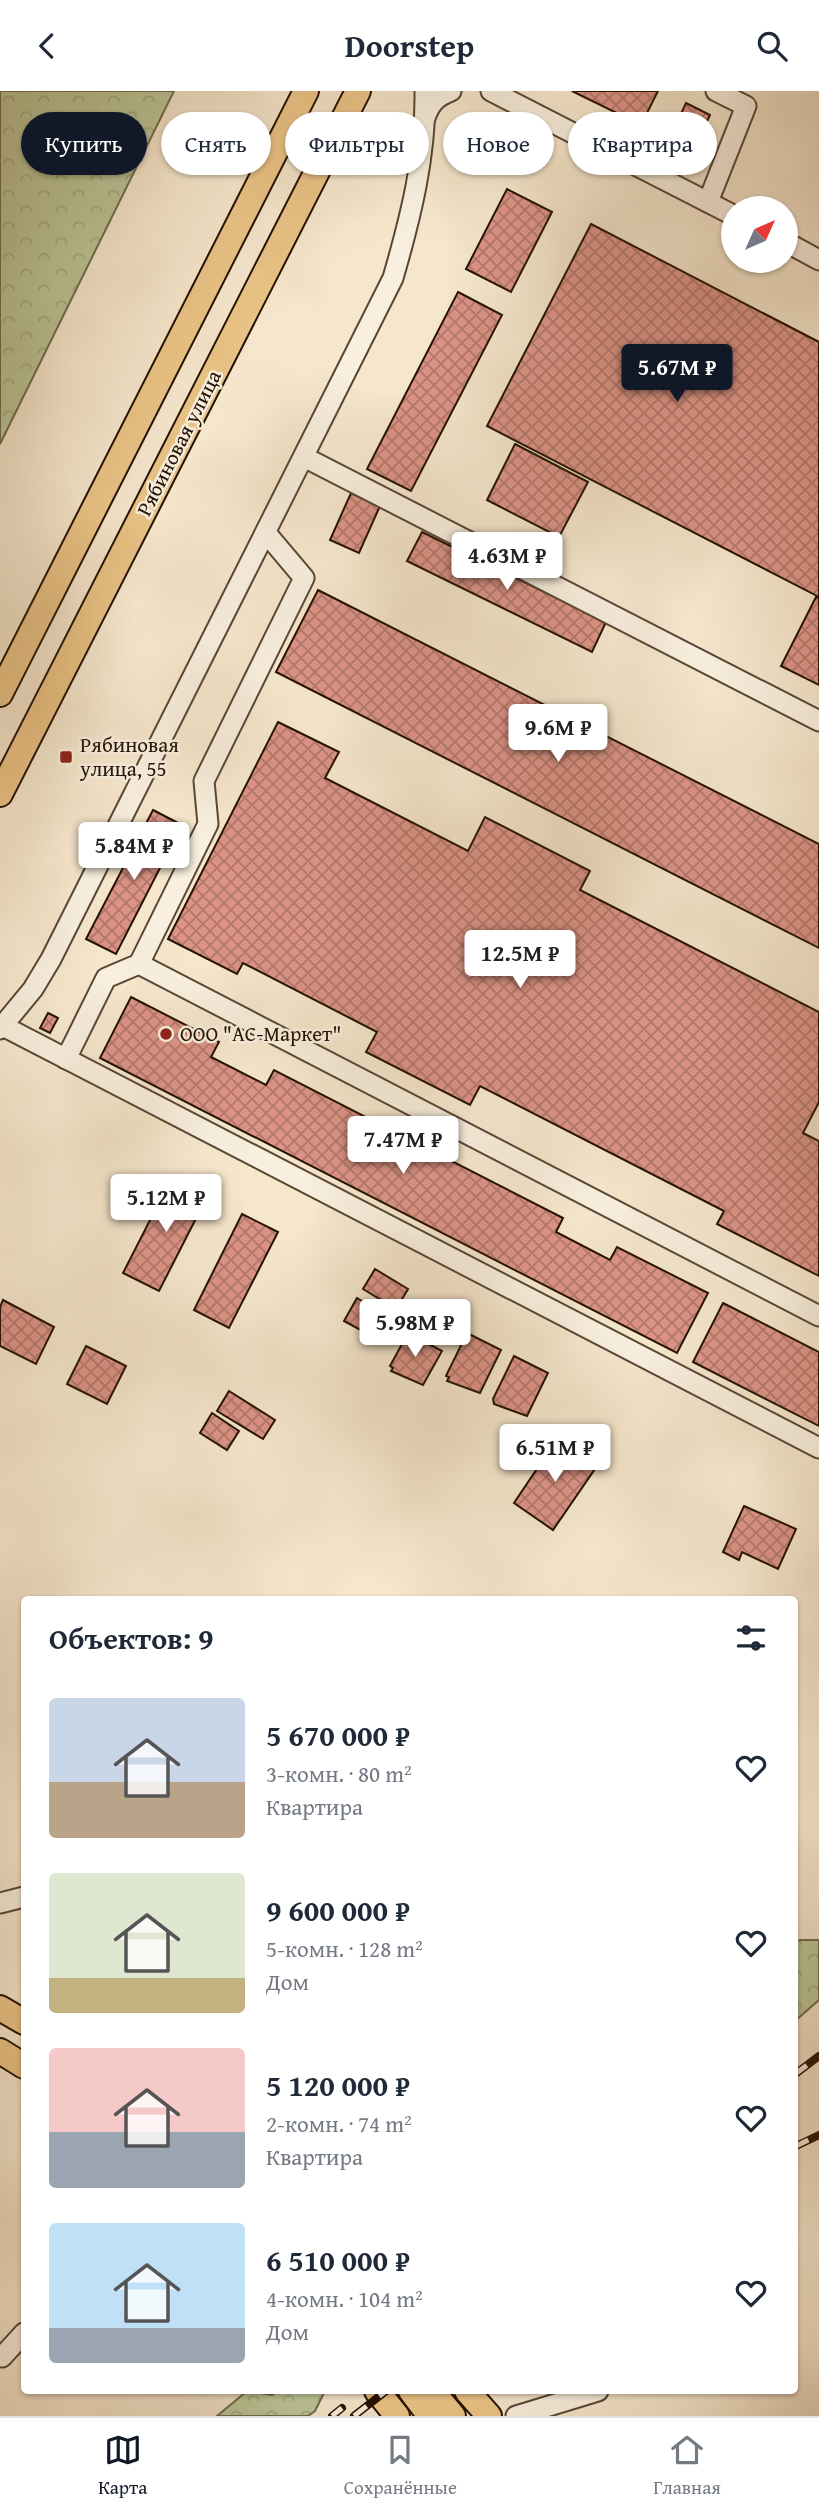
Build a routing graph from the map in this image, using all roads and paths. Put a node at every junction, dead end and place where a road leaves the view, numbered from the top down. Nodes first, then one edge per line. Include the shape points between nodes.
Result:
1 (306, 91) edge
2 (358, 91) edge
3 (425, 91) edge
4 (450, 91) edge
5 (716, 91) edge
6 (491, 92) edge
7 (425, 112) edge
8 (427, 112) edge
9 (418, 175) edge
10 (708, 202) junction
11 (721, 209) edge
12 (798, 249) edge
13 (819, 260) edge
14 (303, 457) junction
15 (266, 533) junction
16 (0, 694) edge
17 (819, 721) edge
18 (0, 794) edge
19 (139, 964) junction
20 (1, 1028) edge
21 (66, 1059) junction
22 (819, 1316) edge
23 (819, 1448) edge
24 (21, 1898) edge
25 (0, 1903) edge
26 (0, 2008) edge
27 (21, 2020) edge
28 (0, 2039) edge
29 (21, 2050) edge
30 (0, 2051) edge
31 (21, 2064) edge
32 (21, 2336) edge
33 (2, 2357) edge
34 (413, 2394) edge
35 (435, 2394) edge
36 (470, 2394) edge
37 (588, 2394) edge
38 (430, 2416) edge
39 (453, 2416) edge
40 (489, 2416) edge
41 (516, 2416) edge

1 - 16 main road
2 - 18 main road, Рябиновая улица
3 - 7 street
4 - 8 street via 438,96
5 - 10 street via 746,106
6 - 10 street
9 - 14 street via 393,278
10 - 11 street
12 - 13 street
14 - 15 street
14 - 17 street
15 - 19 street via 304,578 204,781 208,824
15 - 20 street via 51,959
19 - 21 street via 106,978
19 - 22 street
20 - 21 street
21 - 23 street
24 - 25 street
26 - 27 main road
28 - 29 main road
30 - 31 main road
32 - 33 street
34 - 38 main road
35 - 39 main road
36 - 40 main road
37 - 41 street

